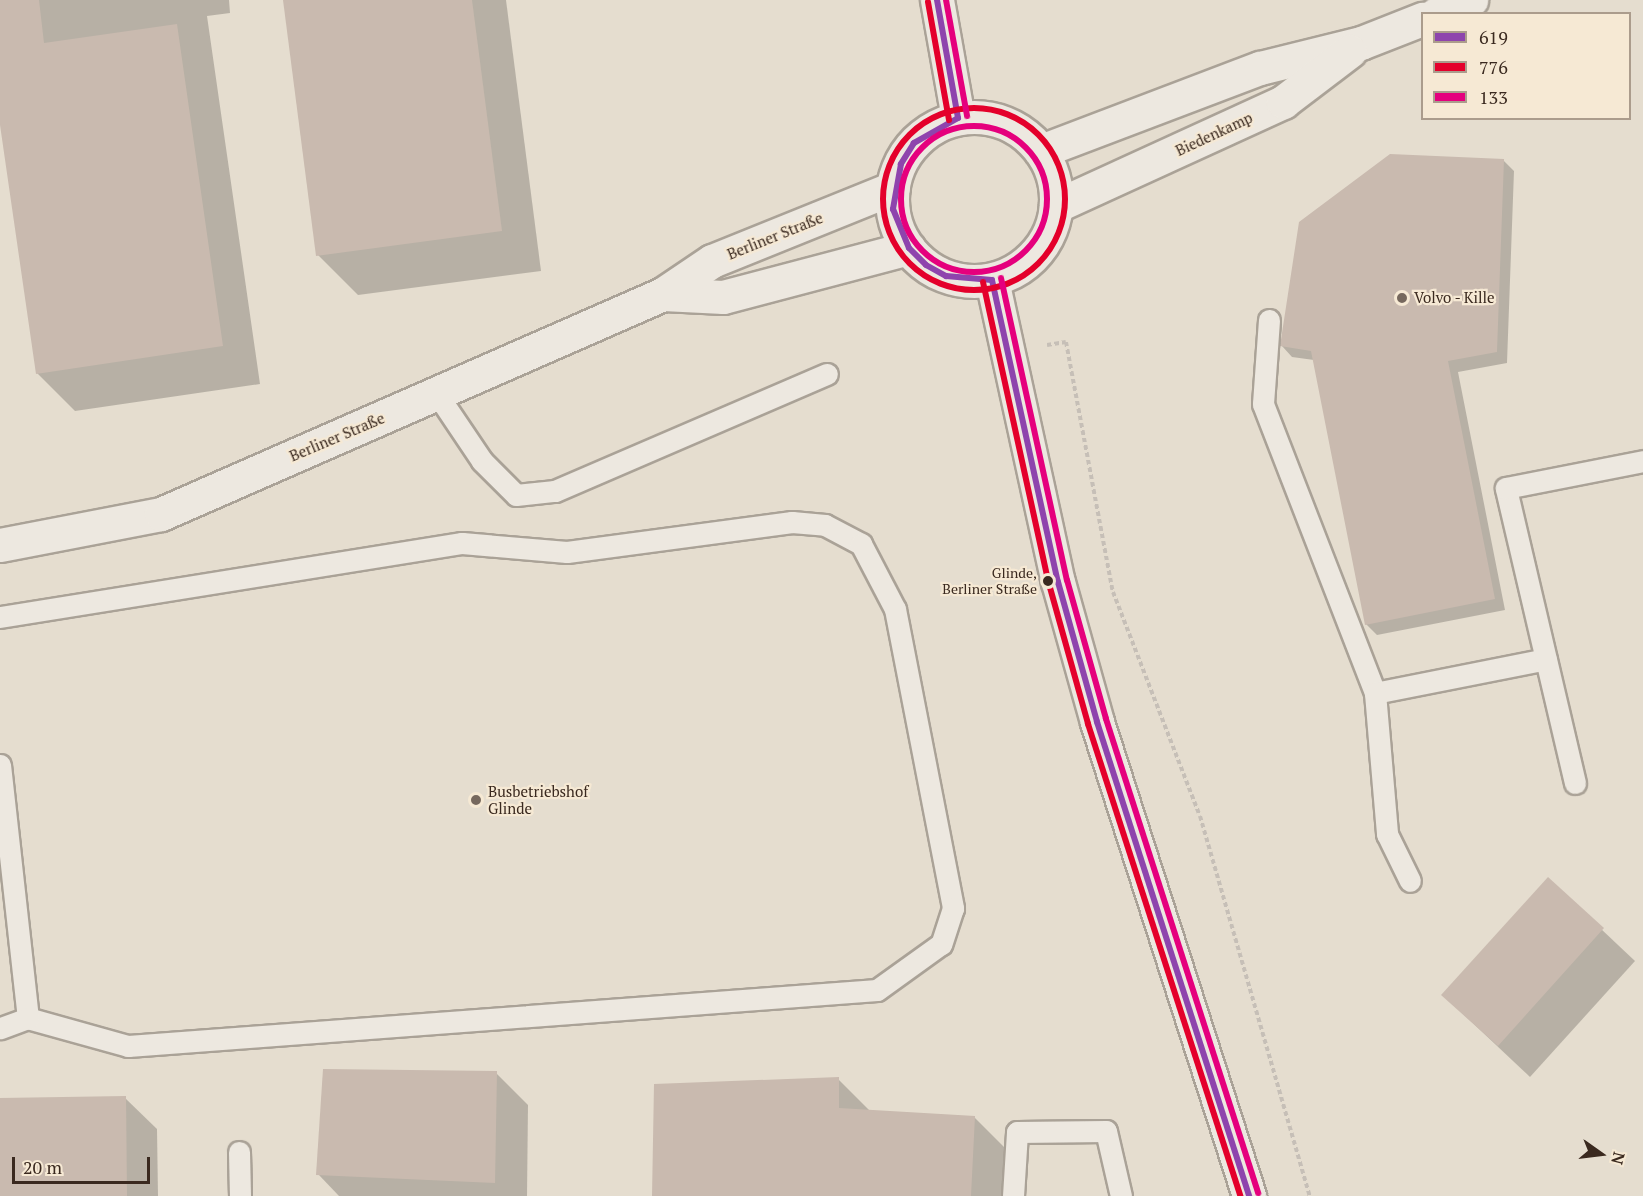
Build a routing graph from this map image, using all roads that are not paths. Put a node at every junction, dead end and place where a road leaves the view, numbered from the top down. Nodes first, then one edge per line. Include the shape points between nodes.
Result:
1 (937, 0) edge
2 (1471, 0) edge
3 (1441, 12) edge
4 (1421, 19) edge
5 (1361, 43) junction
6 (958, 118) junction
7 (1041, 151) junction
8 (893, 188) junction
9 (1056, 207) junction
10 (909, 249) junction
11 (992, 280) junction
12 (663, 294) junction
13 (1269, 320) dead end
14 (827, 374) dead end
15 (437, 394) junction
16 (1643, 460) edge
17 (0, 545) edge
18 (0, 617) edge
19 (1546, 659) junction
20 (1375, 693) junction
21 (0, 765) edge
22 (1575, 783) dead end
23 (1410, 881) dead end
24 (28, 1018) junction
25 (0, 1028) edge
26 (239, 1152) dead end
27 (240, 1196) edge
28 (1013, 1196) edge
29 (1121, 1196) edge
30 (1250, 1196) edge

1 - 6 street
2 - 3 street
4 - 5 street, Biedenkamp
5 - 7 street, Biedenkamp via 1260,68
5 - 9 street, Biedenkamp via 1284,102
6 - 7 street via 1005,122
6 - 8 street via 915,143
7 - 9 street via 1056,187
8 - 10 street via 898,230
8 - 12 street, Berliner Straße via 712,261
9 - 11 street via 1036,253
10 - 11 street via 946,276
10 - 12 street, Berliner Straße via 723,297
11 - 30 street via 1058,582 1097,722
12 - 15 street, Berliner Straße
13 - 20 lane via 1263,404
14 - 15 lane via 555,490 516,495 482,461
15 - 17 street, Berliner Straße via 161,514
16 - 19 lane via 1506,488
18 - 24 lane via 462,543 567,552 792,522 825,525 861,544 895,609 953,908 940,944 877,990 128,1046
19 - 20 lane
19 - 22 lane
20 - 23 lane via 1387,834
21 - 24 lane
24 - 25 lane
26 - 27 lane
28 - 29 lane via 1017,1132 1073,1131 1106,1131

